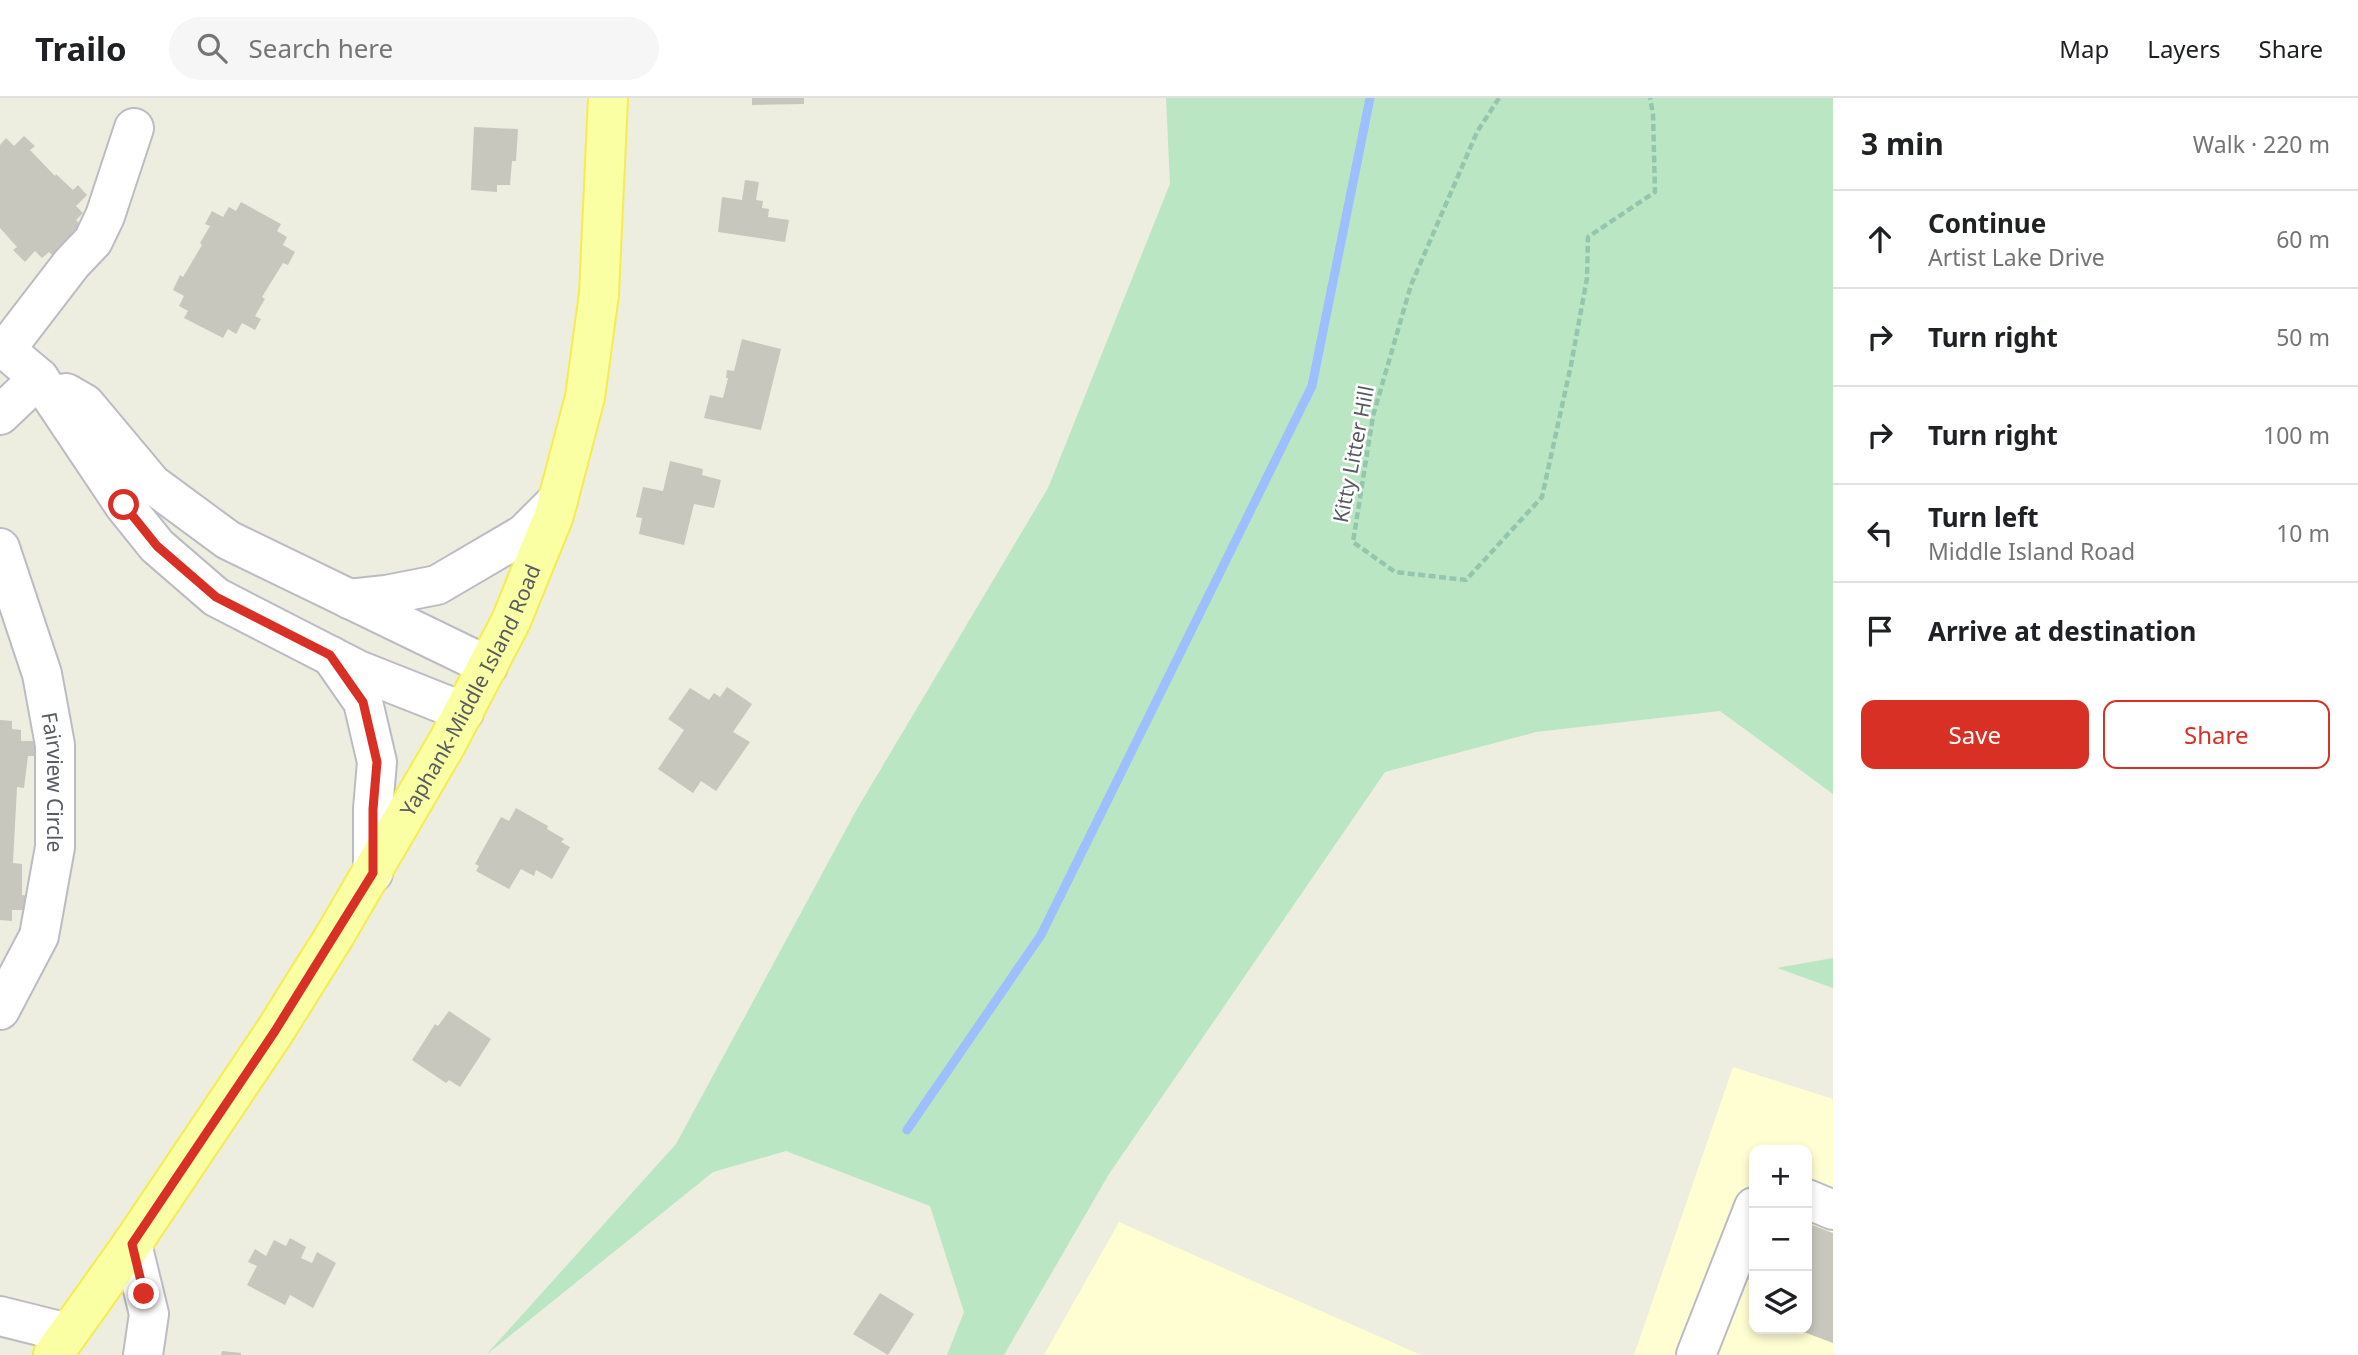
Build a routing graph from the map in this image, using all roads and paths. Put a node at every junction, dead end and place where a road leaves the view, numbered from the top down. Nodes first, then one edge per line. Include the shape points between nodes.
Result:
1 (608, 98) edge
2 (1499, 98) edge
3 (1650, 98) edge
4 (134, 128) dead end
5 (3, 347) edge
6 (39, 378) junction
7 (0, 415) edge
8 (558, 500) junction
9 (0, 548) edge
10 (349, 599) junction
11 (330, 655) junction
12 (488, 667) junction
13 (464, 712) junction
14 (373, 873) junction
15 (0, 1010) edge
16 (1812, 1201) edge
17 (1754, 1208) edge
18 (1833, 1209) edge
19 (132, 1244) junction
20 (0, 1316) edge
21 (60, 1344) edge
22 (143, 1355) edge
23 (1696, 1355) edge

1 - 8 main road, Yaphank-Middle Island Road via 599,294 585,397
2 - 3 path, Kitty Litter Hill via 1478,132 1411,285 1373,416 1353,542 1395,572 1466,580 1542,497 1574,352 1587,278 1588,237 1655,192
4 - 5 street via 93,241
5 - 6 street
6 - 7 street
6 - 10 street via 85,404 152,484 228,540
6 - 11 street via 157,546 216,597
8 - 10 street via 524,534 437,585
8 - 12 main road, Yaphank-Middle Island Road
9 - 15 street, Fairview Circle via 42,674 55,745 55,847 39,936
10 - 12 street
11 - 13 street
11 - 14 street via 363,702 377,762
12 - 13 main road, Yaphank-Middle Island Road
13 - 14 main road, Yaphank-Middle Island Road
14 - 19 main road, Yaphank-Middle Island Road via 275,1031
16 - 18 street
17 - 23 street
19 - 21 main road, Yaphank-Middle Island Road
19 - 22 street via 149,1314
20 - 21 street

